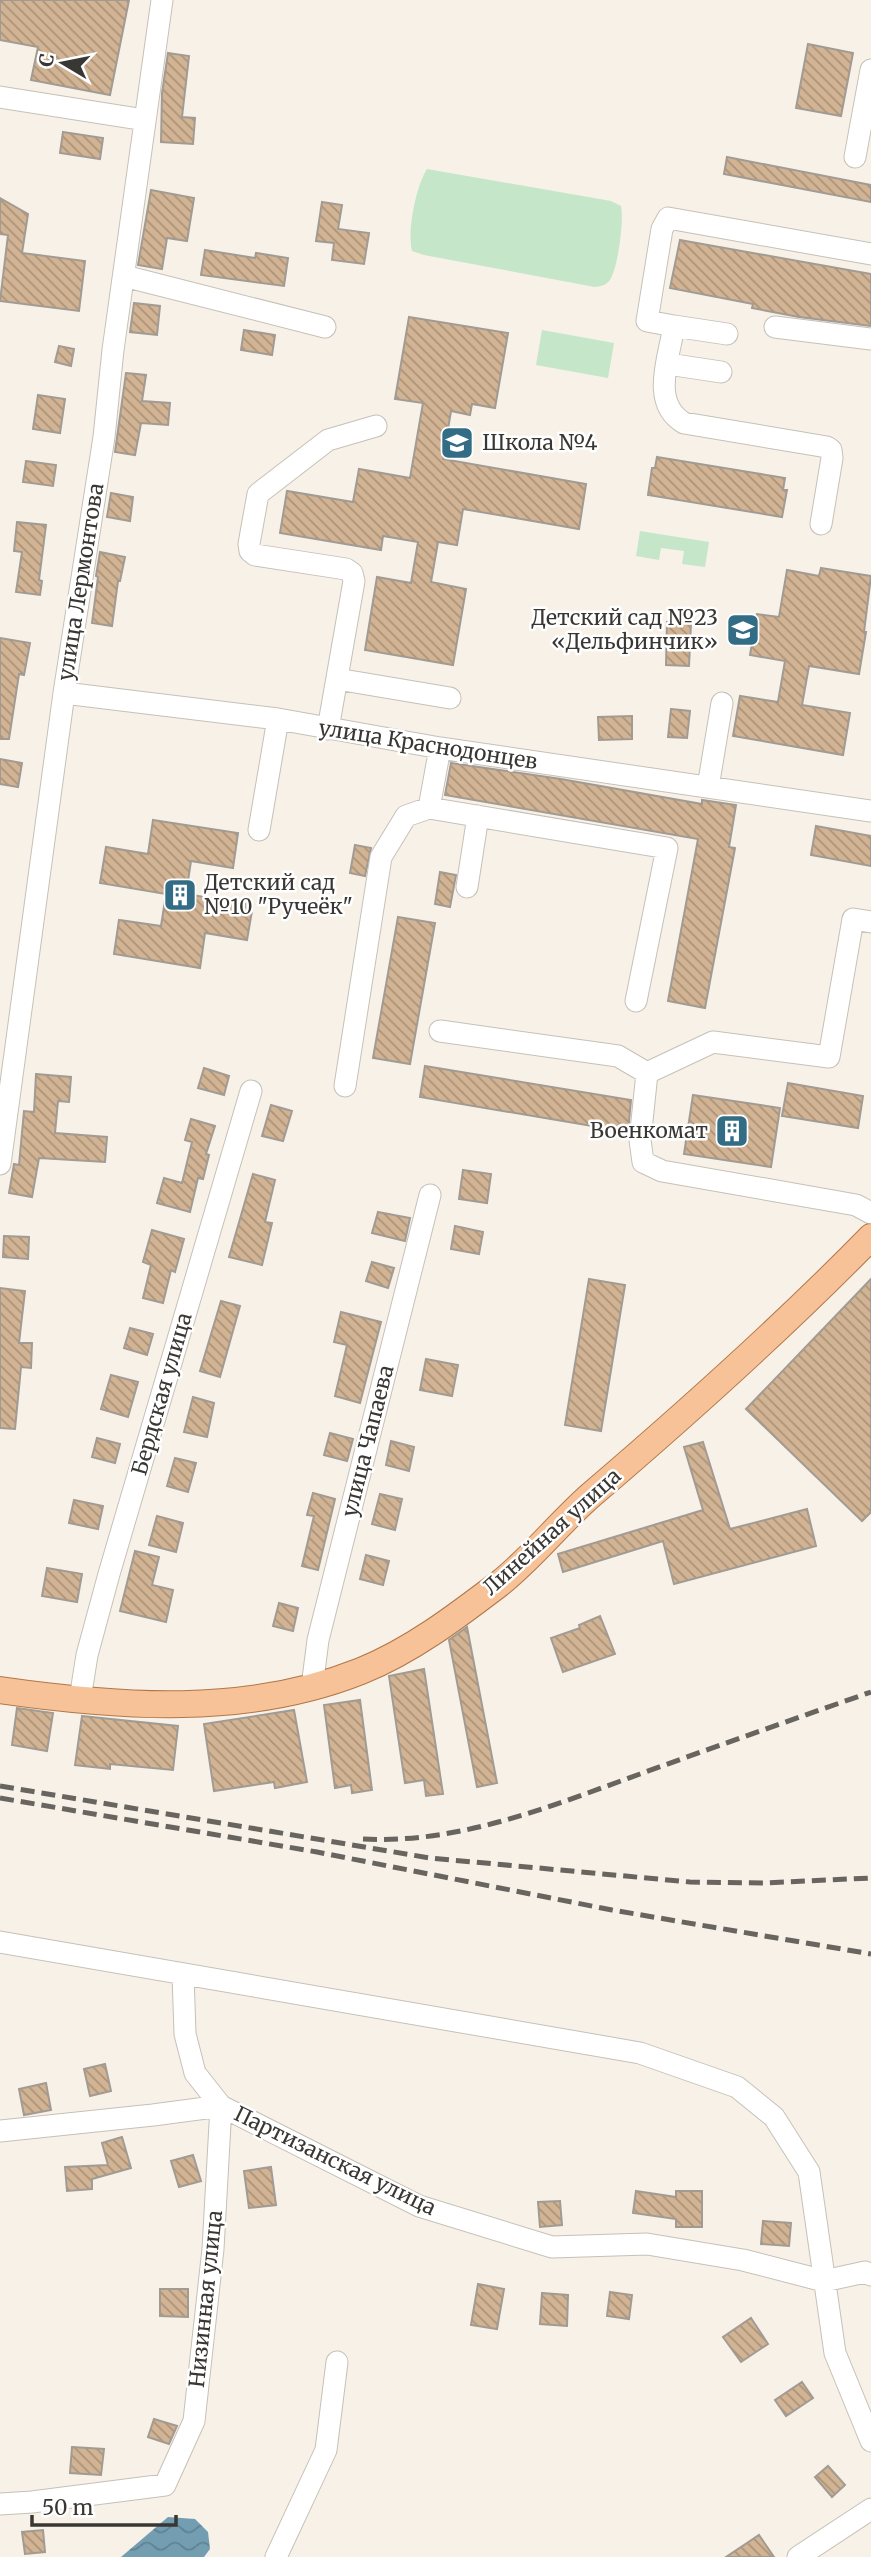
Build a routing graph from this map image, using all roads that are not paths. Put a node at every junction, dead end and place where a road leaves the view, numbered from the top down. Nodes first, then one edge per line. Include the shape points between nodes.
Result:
1 (162, 0) edge
2 (871, 69) edge
3 (0, 97) edge
4 (145, 120) junction
5 (855, 157) dead end
6 (871, 254) edge
7 (124, 276) junction
8 (674, 326) junction
9 (325, 327) dead end
10 (775, 327) dead end
11 (727, 334) dead end
12 (871, 339) edge
13 (668, 364) junction
14 (722, 372) dead end
15 (376, 426) dead end
16 (821, 524) dead end
17 (337, 679) junction
18 (64, 693) junction
19 (450, 698) dead end
20 (722, 703) dead end
21 (278, 719) junction
22 (328, 729) junction
23 (440, 748) junction
24 (708, 787) junction
25 (429, 808) junction
26 (871, 811) edge
27 (478, 816) junction
28 (259, 830) dead end
29 (467, 887) dead end
30 (871, 922) edge
31 (636, 1001) dead end
32 (440, 1031) dead end
33 (648, 1073) junction
34 (345, 1087) dead end
35 (251, 1091) dead end
36 (0, 1164) edge
37 (430, 1195) dead end
38 (871, 1213) edge
39 (871, 1237) edge
40 (312, 1687) junction
41 (0, 1690) edge
42 (80, 1699) junction
43 (0, 1942) edge
44 (183, 1974) junction
45 (222, 2106) junction
46 (0, 2131) edge
47 (871, 2275) edge
48 (824, 2281) junction
49 (337, 2362) dead end
50 (870, 2438) edge
51 (0, 2504) edge
52 (871, 2509) edge
53 (276, 2557) edge
54 (798, 2557) edge

1 - 4 street, улица Лермонтова
2 - 5 street
3 - 4 street
4 - 7 street, улица Лермонтова
6 - 8 street via 668,218 662,229 646,321
7 - 9 street
7 - 18 street, улица Лермонтова
8 - 11 street
8 - 13 street
10 - 12 street
13 - 14 street
13 - 16 street via 663,394 666,406 684,423 831,450
15 - 17 street via 328,440 258,494 249,544 255,555 352,573
17 - 19 street
17 - 22 street
18 - 21 street, улица Краснодонцев
18 - 36 street, улица Лермонтова
20 - 24 street
21 - 22 street, улица Краснодонцев
21 - 28 street
22 - 23 street, улица Краснодонцев
23 - 24 street, улица Краснодонцев
23 - 25 street
24 - 26 street, улица Краснодонцев
25 - 27 street
25 - 34 street via 406,816 381,858
27 - 29 street
27 - 31 street via 667,848
30 - 33 street via 853,919 829,1057 713,1042
32 - 33 street via 618,1056
33 - 38 street via 640,1140 643,1162 662,1171 856,1205
35 - 42 street, Бердская улица via 109,1574
37 - 40 street, улица Чапаева via 318,1640
39 - 40 main road, Линейная улица via 502,1581 418,1641 362,1671
40 - 42 main road, Линейная улица via 251,1699 174,1704
41 - 42 main road, Линейная улица
43 - 44 street
44 - 45 street via 185,2034 195,2073
44 - 48 street via 640,2053 737,2087 774,2117 809,2172
45 - 46 street, Партизанская улица
45 - 48 street, Партизанская улица via 419,2206 552,2247 647,2244 743,2260
45 - 51 street, Низинная улица via 213,2249 194,2421 165,2485
47 - 48 street, Партизанская улица via 865,2272
48 - 50 street via 835,2353
49 - 53 street via 326,2449
52 - 54 street

